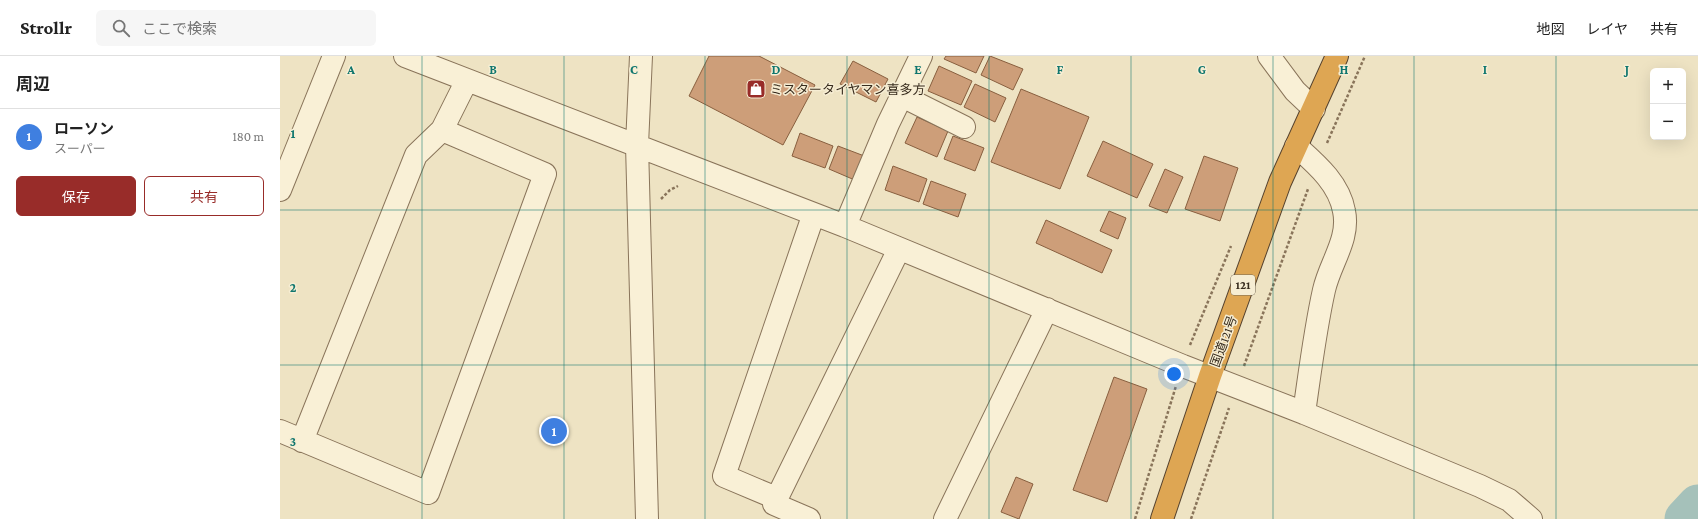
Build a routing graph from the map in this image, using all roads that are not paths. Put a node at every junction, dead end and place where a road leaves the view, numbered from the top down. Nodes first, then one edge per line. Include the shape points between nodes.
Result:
1 (334, 56) edge
2 (405, 56) edge
3 (641, 56) edge
4 (921, 56) edge
5 (1269, 56) edge
6 (1337, 56) edge
7 (467, 80) junction
8 (902, 96) junction
9 (1314, 109) junction
10 (964, 127) dead end
11 (442, 130) junction
12 (637, 145) junction
13 (1296, 146) junction
14 (280, 190) edge
15 (811, 222) dead end
16 (845, 226) junction
17 (899, 249) junction
18 (1047, 309) junction
19 (1210, 376) junction
20 (1304, 413) junction
21 (280, 431) edge
22 (302, 441) junction
23 (776, 498) junction
24 (647, 519) edge
25 (809, 519) edge
26 (945, 519) edge
27 (1162, 519) edge
28 (1531, 519) edge

1 - 14 street
2 - 7 street
3 - 12 street
4 - 8 street
5 - 9 street via 1295,91
6 - 9 highway, 国道121号 / 121
7 - 11 street
7 - 12 street
8 - 10 street
8 - 16 street
9 - 13 highway, 国道121号 / 121
11 - 22 street via 416,155
11 - 22 street via 545,174 428,493
12 - 16 street
12 - 24 street
13 - 19 highway, 国道121号 / 121 via 1280,182
13 - 20 street via 1328,176 1341,199 1346,228 1324,287
15 - 23 street via 724,476
16 - 17 street
17 - 18 street
17 - 23 street
18 - 19 street
18 - 26 street
19 - 20 street
19 - 27 highway, 国道121号 / 121
20 - 28 street via 1480,486 1509,500
21 - 22 street
23 - 25 street via 774,504

